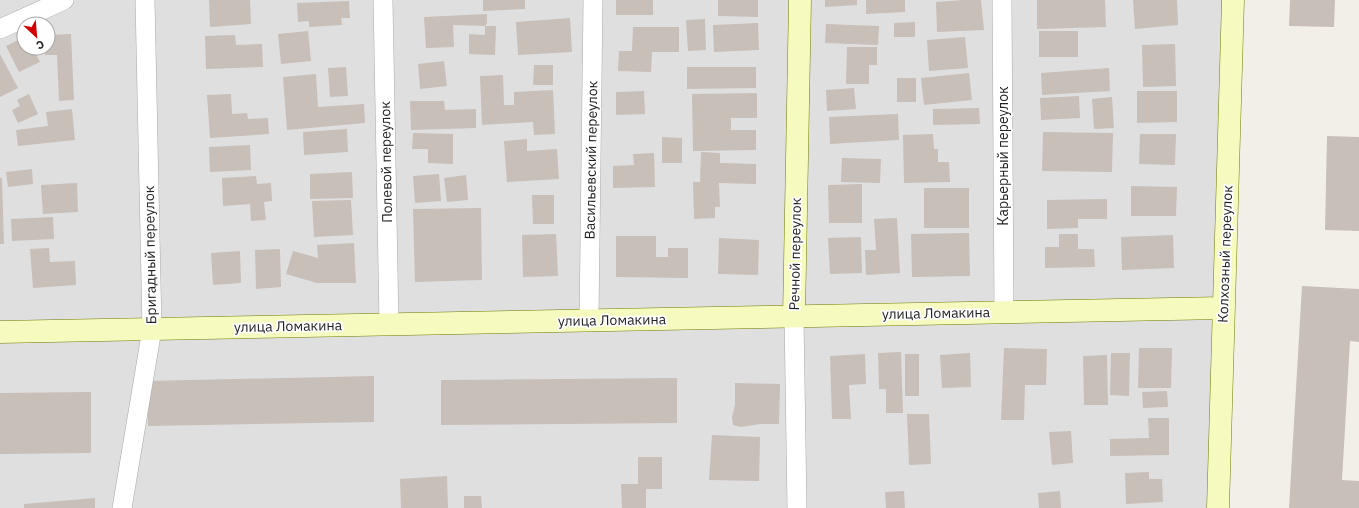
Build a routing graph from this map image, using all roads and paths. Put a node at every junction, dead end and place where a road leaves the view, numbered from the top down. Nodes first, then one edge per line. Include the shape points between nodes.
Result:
1 (64, 0) edge
2 (144, 0) edge
3 (383, 0) edge
4 (593, 0) edge
5 (800, 0) edge
6 (1002, 0) edge
7 (1233, 0) edge
8 (0, 29) edge
9 (1223, 308) junction
10 (1004, 312) junction
11 (794, 316) junction
12 (589, 320) junction
13 (389, 324) junction
14 (152, 329) junction
15 (0, 332) edge
16 (122, 508) edge
17 (797, 508) edge
18 (1218, 508) edge

1 - 8 street
2 - 14 street, Бригадный переулок
3 - 13 street, Полевой переулок
4 - 12 street, Васильевский переулок
5 - 11 main road, Речной переулок
6 - 10 street, Карьерный переулок
7 - 9 main road, Колхозный переулок
9 - 10 main road, улица Ломакина
9 - 18 main road, Колхозный переулок
10 - 11 main road, улица Ломакина
11 - 12 main road, улица Ломакина
11 - 17 street, Речной переулок
12 - 13 main road, улица Ломакина
13 - 14 main road, улица Ломакина
14 - 15 main road, улица Ломакина
14 - 16 street, Бригадный переулок

